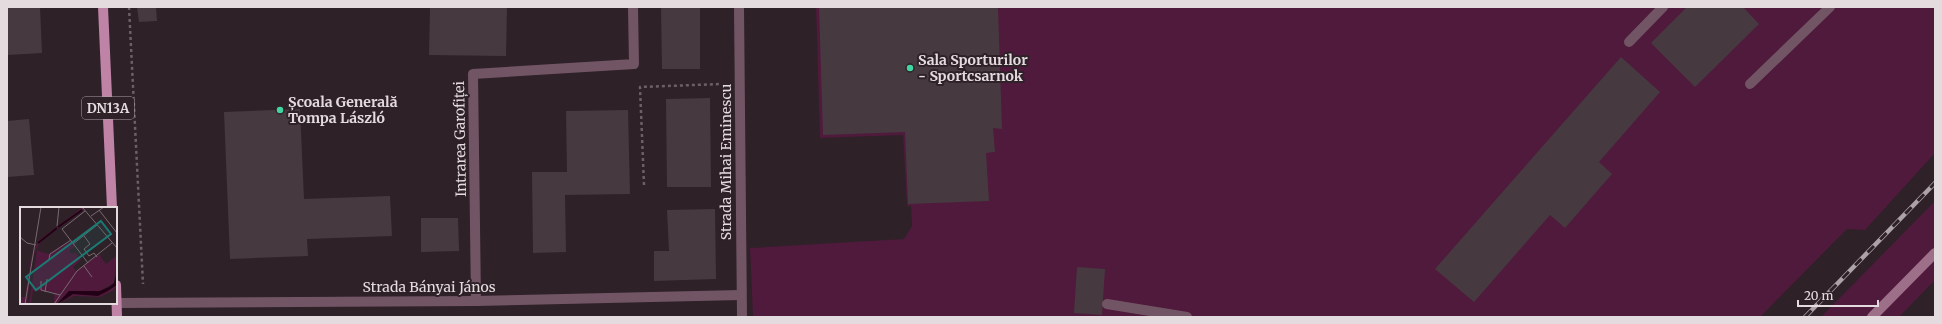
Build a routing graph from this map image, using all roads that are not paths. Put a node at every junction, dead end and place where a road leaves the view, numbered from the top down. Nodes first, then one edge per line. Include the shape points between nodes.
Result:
1 (103, 7) edge
2 (633, 7) edge
3 (739, 7) edge
4 (1664, 7) edge
5 (1830, 7) edge
6 (1629, 42) dead end
7 (1750, 84) dead end
8 (112, 207) edge
9 (1935, 253) edge
10 (742, 295) junction
11 (476, 301) junction
12 (117, 303) edge
13 (1108, 304) dead end
14 (117, 317) edge
15 (742, 317) edge
16 (1187, 317) edge
17 (1872, 317) edge

1 - 8 main road, DN13A
2 - 11 street, Intrarea Garofiței via 634,64 473,74
3 - 10 street, Strada Mihai Eminescu
4 - 6 street
5 - 7 street
9 - 17 main road
10 - 11 street, Strada Bányai János
10 - 15 street, Strada Mihai Eminescu
11 - 12 street, Strada Bányai János
12 - 14 main road
13 - 16 street

